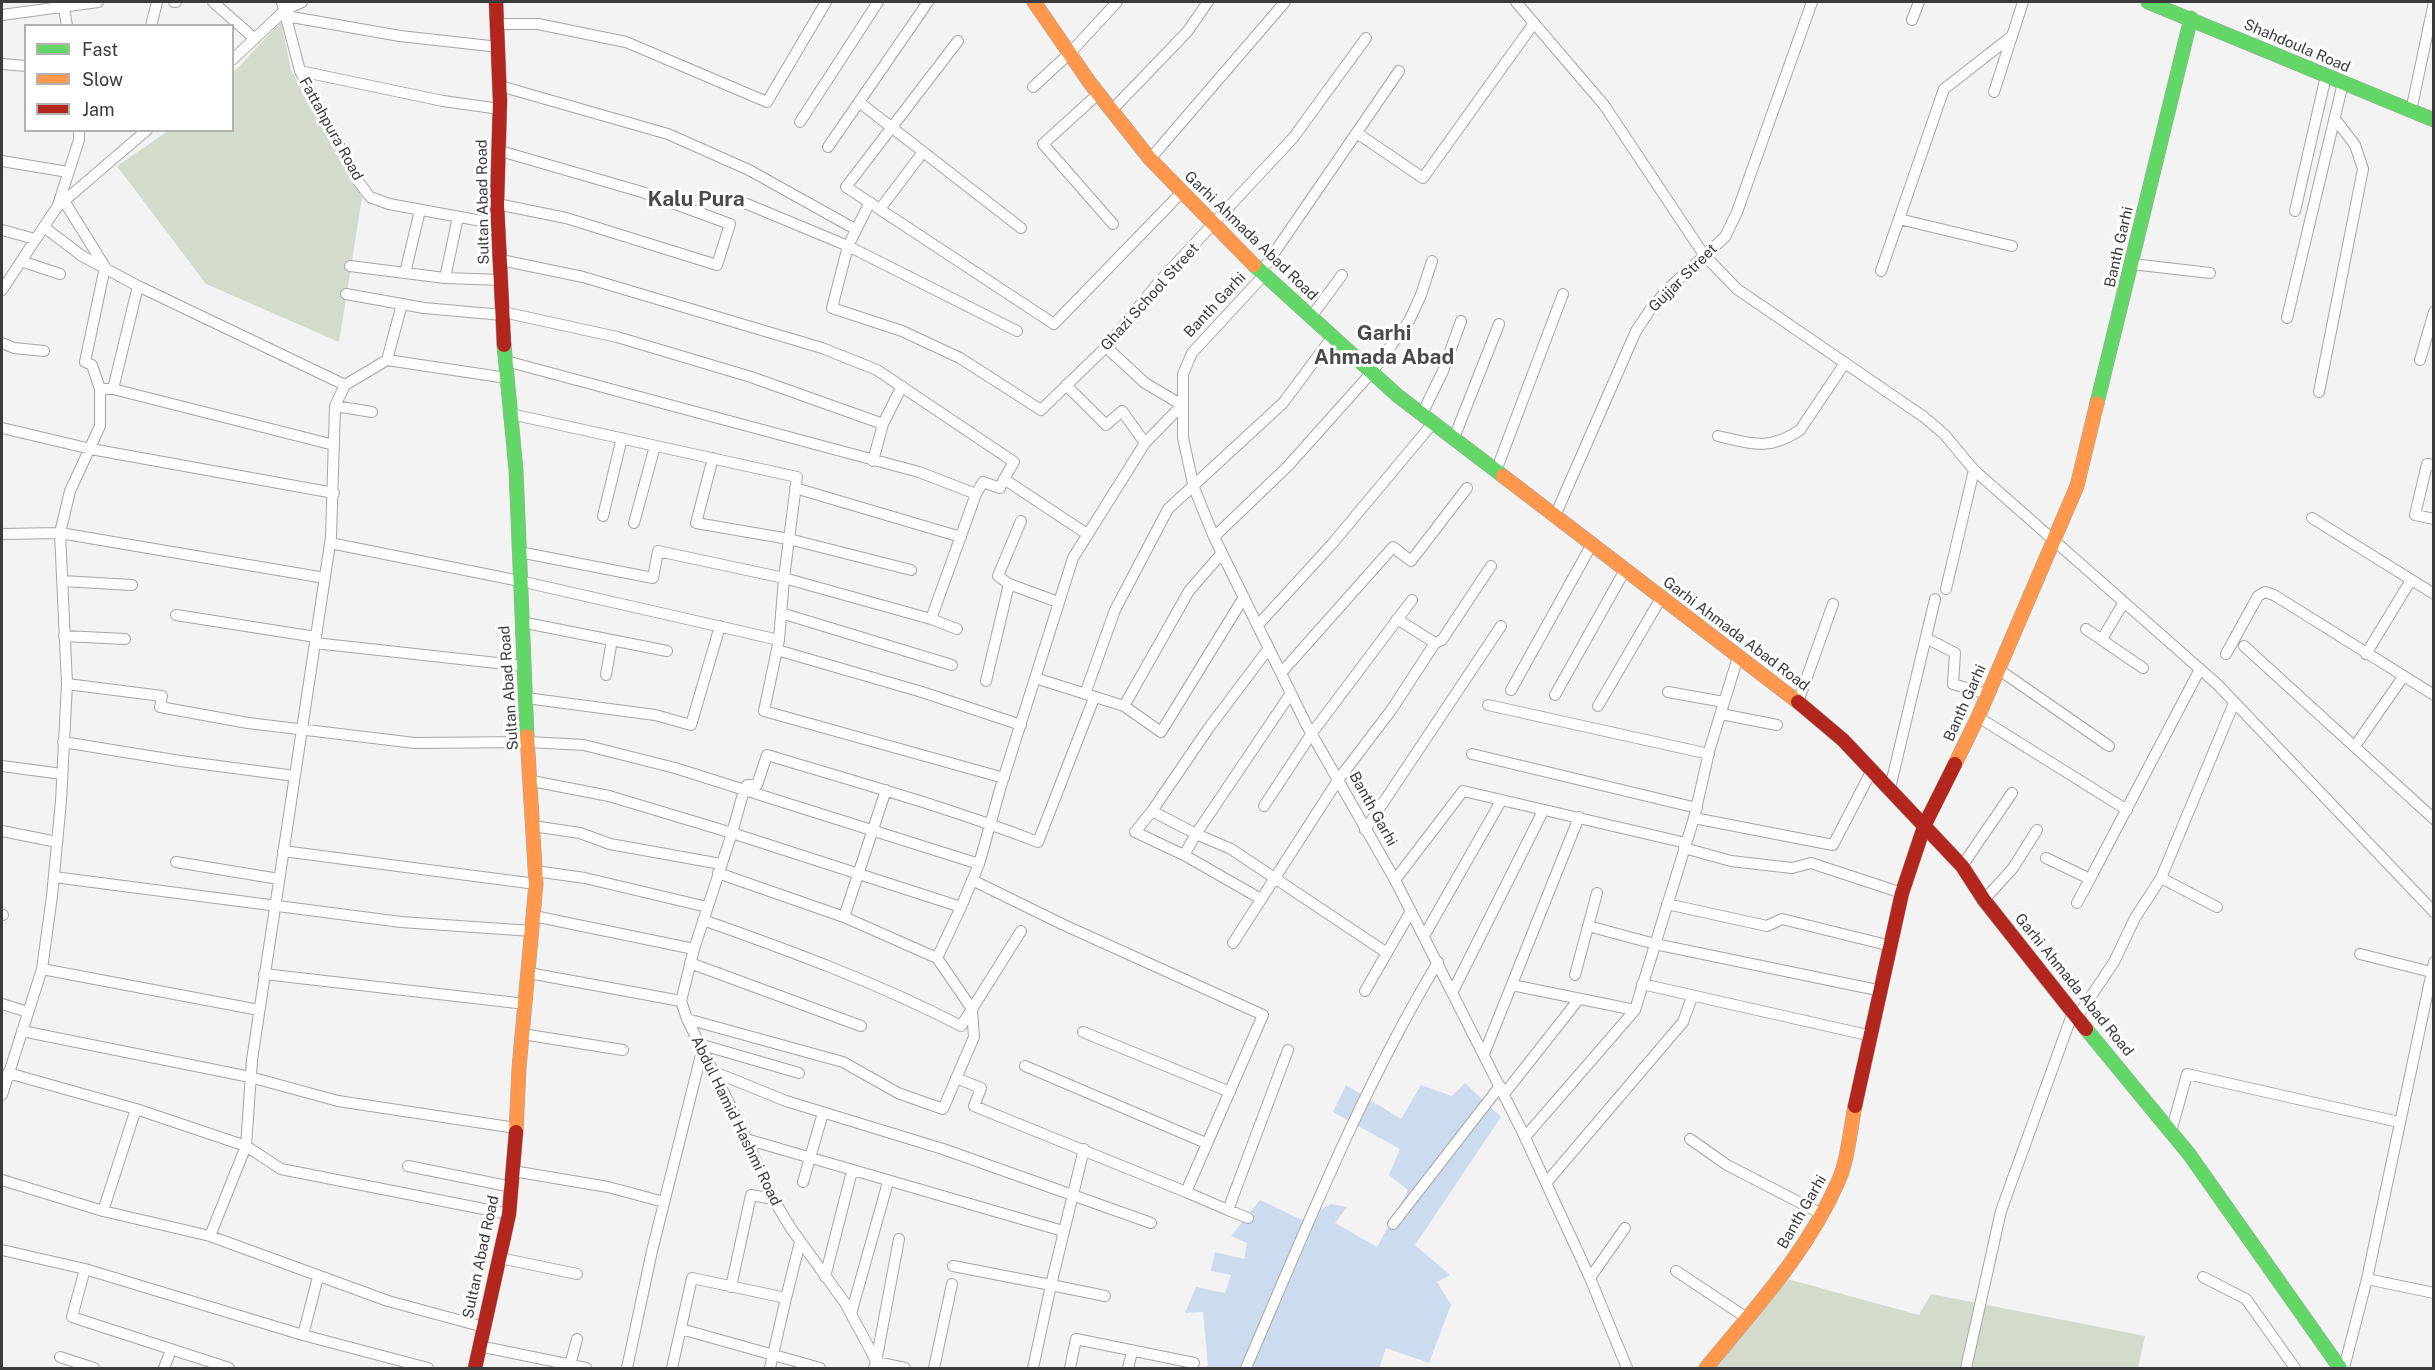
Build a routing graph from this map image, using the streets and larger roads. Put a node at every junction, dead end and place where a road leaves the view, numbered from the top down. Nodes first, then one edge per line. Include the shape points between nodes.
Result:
1 (98, 2) edge
2 (157, 2) edge
3 (213, 2) edge
4 (302, 2) edge
5 (496, 2) edge
6 (826, 2) edge
7 (878, 2) edge
8 (928, 2) edge
9 (1034, 2) edge
10 (1117, 2) edge
11 (1208, 2) edge
12 (1285, 2) edge
13 (1516, 2) edge
14 (1812, 2) edge
15 (1919, 2) edge
16 (2023, 2) edge
17 (2148, 2) edge
18 (2433, 2) edge
19 (63, 3) edge
20 (284, 9) edge
21 (2, 15) edge
22 (2191, 18) junction
23 (1912, 20) dead end
24 (1534, 23) junction
25 (67, 24) edge
26 (152, 24) edge
27 (498, 24) junction
28 (2012, 36) junction
29 (1366, 38) dead end
30 (255, 39) junction
31 (958, 42) dead end
32 (499, 47) junction
33 (1070, 53) junction
34 (234, 58) edge
35 (2, 64) edge
36 (24, 66) edge
37 (1399, 70) dead end
38 (300, 71) junction
39 (2326, 76) junction
40 (2343, 83) junction
41 (500, 86) junction
42 (1033, 87) dead end
43 (1994, 92) dead end
44 (1098, 94) junction
45 (859, 102) junction
46 (500, 109) junction
47 (1111, 111) junction
48 (2411, 111) junction
49 (2335, 119) junction
50 (2433, 120) edge
51 (800, 122) dead end
52 (892, 127) junction
53 (79, 132) edge
54 (145, 132) edge
55 (1357, 133) junction
56 (828, 147) dead end
57 (497, 150) junction
58 (923, 152) junction
59 (1150, 159) junction
60 (2, 160) edge
61 (69, 172) junction
62 (1181, 193) junction
63 (870, 202) junction
64 (60, 204) junction
65 (497, 204) junction
66 (747, 204) dead end
67 (880, 209) junction
68 (420, 210) junction
69 (2295, 211) dead end
70 (458, 217) junction
71 (1899, 219) junction
72 (498, 224) junction
73 (1113, 224) dead end
74 (1214, 225) junction
75 (44, 227) junction
76 (855, 228) junction
77 (1021, 228) dead end
78 (2, 230) edge
79 (35, 239) junction
80 (848, 246) junction
81 (2012, 246) dead end
82 (1704, 255) junction
83 (501, 260) junction
84 (21, 261) junction
85 (1432, 261) dead end
86 (2132, 264) junction
87 (350, 266) dead end
88 (105, 267) junction
89 (1881, 272) dead end
90 (405, 273) junction
91 (1263, 273) junction
92 (2210, 273) dead end
93 (60, 274) dead end
94 (1342, 275) dead end
95 (445, 278) junction
96 (501, 280) junction
97 (138, 286) junction
98 (2, 290) edge
99 (346, 294) dead end
100 (1563, 294) dead end
101 (402, 304) junction
102 (2433, 312) edge
103 (503, 313) junction
104 (1311, 317) junction
105 (2287, 318) dead end
106 (1461, 321) dead end
107 (1499, 324) dead end
108 (1017, 331) dead end
109 (1333, 336) junction
110 (2, 343) edge
111 (1106, 347) junction
112 (44, 351) dead end
113 (387, 360) junction
114 (2420, 360) dead end
115 (506, 361) junction
116 (1845, 363) junction
117 (1372, 372) junction
118 (507, 378) junction
119 (345, 385) junction
120 (1066, 385) junction
121 (902, 386) junction
122 (100, 389) junction
123 (113, 389) junction
124 (2319, 392) dead end
125 (1182, 405) junction
126 (335, 406) junction
127 (372, 412) dead end
128 (510, 414) junction
129 (1422, 414) junction
130 (1433, 423) junction
131 (883, 424) junction
132 (2, 428) edge
133 (1718, 436) dead end
134 (622, 438) junction
135 (1454, 438) junction
136 (1145, 443) junction
137 (334, 445) junction
138 (655, 446) junction
139 (91, 449) junction
140 (713, 459) junction
141 (873, 461) junction
142 (2433, 465) edge
143 (1974, 470) junction
144 (1496, 471) junction
145 (1004, 479) junction
146 (795, 488) junction
147 (1194, 488) junction
148 (1467, 488) dead end
149 (334, 493) junction
150 (976, 494) junction
151 (603, 516) dead end
152 (1555, 516) junction
153 (2312, 518) dead end
154 (2433, 519) edge
155 (1022, 521) dead end
156 (634, 524) dead end
157 (60, 533) junction
158 (2, 534) edge
159 (1087, 534) junction
160 (961, 537) junction
161 (1214, 537) junction
162 (789, 539) junction
163 (2054, 540) junction
164 (330, 543) junction
165 (1592, 544) junction
166 (519, 552) junction
167 (1222, 553) junction
168 (1491, 566) dead end
169 (911, 570) dead end
170 (1625, 570) junction
171 (325, 578) junction
172 (784, 578) junction
173 (2411, 580) junction
174 (62, 581) junction
175 (520, 581) junction
176 (1009, 584) junction
177 (132, 585) dead end
178 (1946, 589) dead end
179 (2433, 594) edge
180 (1244, 597) junction
181 (1661, 598) junction
182 (1935, 599) dead end
183 (1412, 600) dead end
184 (1058, 602) junction
185 (2124, 602) junction
186 (1833, 604) dead end
187 (781, 613) junction
188 (176, 615) dead end
189 (931, 619) junction
190 (1397, 619) junction
191 (521, 622) junction
192 (1258, 625) junction
193 (1501, 626) dead end
194 (720, 627) junction
195 (957, 629) dead end
196 (2086, 629) dead end
197 (64, 636) junction
198 (1926, 638) junction
199 (125, 639) dead end
200 (2102, 639) junction
201 (316, 640) junction
202 (612, 640) junction
203 (1435, 643) junction
204 (778, 645) junction
205 (2244, 646) dead end
206 (1269, 648) junction
207 (667, 651) dead end
208 (2226, 654) dead end
209 (2366, 654) junction
210 (1738, 657) junction
211 (952, 665) dead end
212 (524, 666) junction
213 (1998, 669) junction
214 (2143, 669) dead end
215 (2200, 669) junction
216 (1281, 673) junction
217 (606, 675) dead end
218 (2403, 677) junction
219 (1035, 678) junction
220 (986, 681) dead end
221 (67, 684) junction
222 (1510, 690) dead end
223 (1668, 692) dead end
224 (1292, 693) junction
225 (1987, 694) junction
226 (1555, 695) dead end
227 (2433, 695) edge
228 (1090, 696) junction
229 (526, 698) junction
230 (1724, 702) junction
231 (1798, 702) junction
232 (2234, 703) junction
233 (1488, 705) dead end
234 (1124, 706) junction
235 (1598, 706) dead end
236 (1721, 714) junction
237 (1978, 717) junction
238 (1021, 725) junction
239 (1777, 725) dead end
240 (302, 729) junction
241 (1311, 733) junction
242 (63, 742) junction
243 (529, 742) junction
244 (2109, 746) dead end
245 (2355, 746) junction
246 (1472, 754) dead end
247 (1709, 754) junction
248 (2, 766) edge
249 (1872, 770) junction
250 (62, 774) junction
251 (295, 776) junction
252 (1004, 778) junction
253 (1338, 780) junction
254 (532, 782) junction
255 (1890, 788) junction
256 (744, 790) junction
257 (886, 790) junction
258 (2012, 793) dead end
259 (1501, 801) junction
260 (1264, 806) dead end
261 (2127, 810) junction
262 (1152, 811) junction
263 (1543, 811) junction
264 (1695, 813) junction
265 (1579, 817) junction
266 (2433, 819) edge
267 (992, 824) junction
268 (1925, 824) junction
269 (533, 826) junction
270 (1365, 830) junction
271 (2037, 830) dead end
272 (2, 831) edge
273 (874, 831) junction
274 (732, 833) junction
275 (1196, 834) junction
276 (57, 842) junction
277 (1685, 845) junction
278 (283, 851) junction
279 (1184, 855) junction
280 (2046, 858) dead end
281 (176, 862) dead end
282 (979, 864) junction
283 (1962, 866) junction
284 (720, 868) junction
285 (860, 875) junction
286 (54, 877) junction
287 (536, 878) junction
288 (1275, 878) junction
289 (2160, 878) junction
290 (279, 879) junction
291 (2090, 879) junction
292 (972, 880) junction
293 (1395, 880) junction
294 (1598, 893) dead end
295 (1902, 893) junction
296 (1261, 899) junction
297 (1984, 900) junction
298 (2078, 903) dead end
299 (1666, 904) junction
300 (274, 906) junction
301 (707, 907) junction
302 (961, 907) junction
303 (2217, 907) dead end
304 (1412, 911) junction
305 (2433, 912) edge
306 (534, 916) junction
307 (844, 917) junction
308 (703, 920) junction
309 (1588, 926) junction
310 (1021, 931) dead end
311 (532, 932) junction
312 (1424, 936) junction
313 (1233, 943) dead end
314 (1654, 944) junction
315 (1891, 946) junction
316 (694, 949) junction
317 (1387, 953) junction
318 (2360, 954) dead end
319 (937, 958) junction
320 (1438, 962) junction
321 (690, 963) junction
322 (2432, 967) edge
323 (42, 969) junction
324 (529, 973) junction
325 (264, 974) junction
326 (1575, 975) dead end
327 (1512, 984) junction
328 (1642, 984) junction
329 (1365, 991) dead end
330 (1453, 991) junction
331 (1881, 991) junction
332 (1692, 997) junction
333 (1580, 999) junction
334 (681, 1001) junction
335 (2, 1004) edge
336 (526, 1004) junction
337 (972, 1009) junction
338 (259, 1010) junction
339 (1635, 1010) junction
340 (28, 1012) junction
341 (2075, 1015) junction
342 (687, 1019) junction
343 (861, 1026) dead end
344 (22, 1031) junction
345 (1083, 1032) dead end
346 (522, 1034) junction
347 (1872, 1036) junction
348 (700, 1048) junction
349 (623, 1050) dead end
350 (1288, 1050) dead end
351 (1484, 1054) junction
352 (1025, 1066) dead end
353 (712, 1071) junction
354 (8, 1073) junction
355 (800, 1073) dead end
356 (250, 1077) junction
357 (956, 1078) junction
358 (1502, 1090) junction
359 (1230, 1092) junction
360 (2, 1095) edge
361 (136, 1109) junction
362 (823, 1113) junction
363 (2399, 1122) junction
364 (516, 1128) junction
365 (2171, 1132) junction
366 (1525, 1137) junction
367 (746, 1139) junction
368 (1690, 1139) dead end
369 (1206, 1143) junction
370 (246, 1146) junction
371 (1084, 1149) junction
372 (809, 1159) junction
373 (408, 1166) dead end
374 (513, 1171) junction
375 (852, 1171) junction
376 (2, 1180) edge
377 (803, 1182) dead end
378 (888, 1182) junction
379 (1546, 1183) junction
380 (512, 1187) junction
381 (1186, 1192) junction
382 (1071, 1197) junction
383 (773, 1199) junction
384 (664, 1202) junction
385 (1228, 1210) junction
386 (104, 1211) junction
387 (509, 1214) junction
388 (1822, 1214) junction
389 (1248, 1218) dead end
390 (1151, 1223) dead end
391 (1393, 1224) dead end
392 (1625, 1228) dead end
393 (1063, 1231) junction
394 (210, 1236) junction
395 (899, 1239) dead end
396 (800, 1242) junction
397 (2, 1250) edge
398 (500, 1258) junction
399 (952, 1266) dead end
400 (85, 1269) junction
401 (1676, 1271) dead end
402 (577, 1274) dead end
403 (318, 1277) junction
404 (825, 1277) junction
405 (2202, 1277) dead end
406 (1590, 1278) junction
407 (2367, 1279) junction
408 (952, 1284) dead end
409 (1051, 1286) junction
410 (731, 1287) junction
411 (2433, 1293) edge
412 (1105, 1296) dead end
413 (786, 1298) junction
414 (851, 1314) junction
415 (1747, 1318) junction
416 (484, 1327) junction
417 (681, 1329) junction
418 (303, 1335) junction
419 (577, 1339) dead end
420 (479, 1346) junction
421 (171, 1350) junction
422 (1132, 1352) junction
423 (773, 1355) junction
424 (60, 1357) dead end
425 (1194, 1363) dead end
426 (570, 1365) junction
427 (875, 1365) edge
428 (2291, 1367) edge
429 (94, 1368) edge
430 (164, 1368) edge
431 (228, 1368) edge
432 (428, 1368) edge
433 (475, 1368) edge
434 (586, 1368) edge
435 (627, 1368) edge
436 (672, 1368) edge
437 (770, 1368) edge
438 (820, 1368) edge
439 (905, 1368) edge
440 (934, 1368) edge
441 (1033, 1368) edge
442 (1070, 1368) edge
443 (1128, 1368) edge
444 (1246, 1368) edge
445 (1627, 1368) edge
446 (1706, 1368) edge
447 (1966, 1368) edge
448 (2342, 1368) edge

1 - 19 street
2 - 26 street
3 - 30 street
4 - 20 street
5 - 27 street, Sultan Abad Road
6 - 27 street via 767,102 626,42 538,24
7 - 51 street
8 - 45 street
9 - 33 street, Garhi Ahmada Abad Road
10 - 33 street
11 - 47 street via 1188,32
12 - 59 street
13 - 24 street
14 - 82 street, Gujjar Street via 1737,212 1725,237
15 - 23 street
16 - 28 street
17 - 22 street, Shahdoula Road
18 - 48 street
19 - 21 street via 57,8
19 - 25 street
20 - 30 street
20 - 32 street via 389,35
20 - 38 street, Fattahpura Road
22 - 39 street, Shahdoula Road
22 - 86 street, Banth Garhi
24 - 55 street via 1423,178
24 - 82 street via 1604,105
27 - 32 street, Sultan Abad Road
28 - 43 street
28 - 71 street via 1944,89
29 - 74 street, Ghazi School Street via 1293,138
30 - 34 street
31 - 52 street
32 - 41 street, Sultan Abad Road
33 - 42 street
33 - 44 street, Garhi Ahmada Abad Road
35 - 36 street
37 - 55 street, Banth Garhi
38 - 46 street
38 - 68 street, Fattahpura Road via 370,197
39 - 40 street, Shahdoula Road
39 - 69 street
40 - 48 street, Shahdoula Road
40 - 49 street
41 - 46 street, Sultan Abad Road
41 - 76 street via 668,134 749,170
44 - 47 street, Garhi Ahmada Abad Road
44 - 73 street via 1043,144
45 - 52 street
45 - 56 street
46 - 57 street, Sultan Abad Road
47 - 59 street, Garhi Ahmada Abad Road
48 - 50 street, Shahdoula Road
49 - 105 street
49 - 124 street via 2355,146 2363,169
52 - 58 street
52 - 63 street via 846,187
53 - 61 street
54 - 64 street
55 - 91 street, Banth Garhi
57 - 65 street, Sultan Abad Road
57 - 65 street via 642,192 730,224 717,265 566,218
58 - 67 street
58 - 77 street
59 - 62 street, Garhi Ahmada Abad Road
60 - 61 street
61 - 64 street
62 - 67 street via 1054,324
62 - 74 street, Garhi Ahmada Abad Road
63 - 67 street
63 - 76 street
64 - 75 street
64 - 88 street
65 - 72 street, Sultan Abad Road
66 - 80 street
68 - 70 street, Fattahpura Road
68 - 90 street
70 - 72 street, Fattahpura Road
70 - 95 street
71 - 81 street
71 - 89 street
72 - 83 street, Sultan Abad Road
74 - 91 street, Garhi Ahmada Abad Road
74 - 111 street, Ghazi School Street via 1158,283
75 - 79 street
75 - 88 street via 82,256
76 - 80 street
78 - 79 street
79 - 84 street
80 - 108 street
80 - 120 street, Ghazi School Street via 832,308 902,331 960,358 1041,410
82 - 116 street via 1737,289
82 - 152 street, Gujjar Street via 1652,307 1636,331
83 - 96 street, Sultan Abad Road
83 - 121 street via 583,277 822,348 877,370
84 - 93 street
84 - 98 street
85 - 117 street via 1409,321
86 - 92 street
86 - 163 street, Banth Garhi via 2077,486
87 - 90 street
88 - 97 street
88 - 122 street via 85,362 92,365
90 - 95 street
91 - 104 street, Garhi Ahmada Abad Road
91 - 125 street, Banth Garhi via 1192,353 1183,374
94 - 104 street
95 - 96 street
96 - 103 street, Sultan Abad Road
97 - 119 street
97 - 123 street
99 - 101 street
100 - 144 street
101 - 103 street
101 - 113 street
102 - 114 street
103 - 115 street, Sultan Abad Road
103 - 131 street via 617,337 751,377
104 - 109 street, Garhi Ahmada Abad Road
106 - 129 street
107 - 135 street
109 - 117 street, Garhi Ahmada Abad Road
109 - 147 street via 1283,403
110 - 112 street
111 - 120 street, Ghazi School Street
111 - 125 street via 1145,383
113 - 118 street
113 - 119 street
115 - 118 street, Sultan Abad Road
115 - 141 street
116 - 133 street via 1800,430 1790,437 1762,446
116 - 143 street via 1924,417
117 - 129 street, Garhi Ahmada Abad Road
117 - 161 street via 1288,466
118 - 128 street, Sultan Abad Road
119 - 126 street
120 - 136 street via 1106,425 1122,411
121 - 131 street
121 - 145 street via 1014,462
122 - 123 street
122 - 139 street via 100,426
123 - 137 street
125 - 136 street
125 - 147 street, Banth Garhi via 1183,438
126 - 127 street
126 - 137 street
128 - 134 street
128 - 166 street, Sultan Abad Road
129 - 130 street, Garhi Ahmada Abad Road
130 - 135 street, Garhi Ahmada Abad Road
130 - 192 street
131 - 141 street
132 - 139 street
134 - 138 street
134 - 151 street
135 - 144 street, Garhi Ahmada Abad Road
136 - 159 street
137 - 149 street
138 - 140 street
138 - 156 street
139 - 149 street
139 - 157 street via 70,491
140 - 146 street via 797,477
140 - 162 street via 696,523
141 - 150 street via 919,472
142 - 154 street via 2427,464 2415,515
143 - 163 street
143 - 178 street
144 - 152 street, Garhi Ahmada Abad Road
145 - 150 street via 1000,488 983,482
145 - 159 street
146 - 160 street
146 - 162 street
147 - 161 street, Banth Garhi
147 - 228 street via 1168,509 1115,610
148 - 216 street via 1411,561 1393,547
149 - 164 street
150 - 160 street
152 - 165 street, Garhi Ahmada Abad Road
153 - 173 street
155 - 176 street via 998,576
157 - 158 street
157 - 171 street
157 - 174 street
159 - 184 street via 1073,558
160 - 189 street
161 - 167 street, Banth Garhi
162 - 169 street
162 - 172 street
163 - 185 street
163 - 213 street, Banth Garhi
164 - 171 street
164 - 175 street
165 - 170 street, Garhi Ahmada Abad Road
165 - 222 street
166 - 172 street via 653,578 658,551
166 - 175 street, Sultan Abad Road
167 - 180 street, Banth Garhi
167 - 234 street via 1189,591
168 - 203 street via 1442,640
170 - 181 street, Garhi Ahmada Abad Road
170 - 226 street
171 - 201 street
172 - 187 street
172 - 189 street
173 - 179 street
173 - 209 street
174 - 177 street
174 - 197 street
175 - 191 street, Sultan Abad Road
175 - 194 street
176 - 184 street
176 - 220 street
180 - 192 street, Banth Garhi
180 - 234 street via 1161,732
181 - 210 street, Garhi Ahmada Abad Road
181 - 235 street
182 - 198 street
183 - 190 street
184 - 219 street
185 - 200 street
185 - 215 street
186 - 231 street
187 - 204 street
187 - 211 street
188 - 201 street
189 - 195 street
190 - 203 street
190 - 241 street
191 - 202 street
191 - 212 street, Sultan Abad Road
192 - 206 street, Banth Garhi
193 - 270 street
194 - 204 street
194 - 229 street via 692,725 655,715
196 - 200 street
197 - 199 street
197 - 221 street
198 - 225 street via 1955,653 1953,684
198 - 255 street
200 - 214 street
201 - 212 street
201 - 240 street
202 - 207 street
202 - 217 street
203 - 253 street via 1392,709
204 - 238 street
204 - 252 street via 764,711
205 - 245 street
206 - 216 street, Banth Garhi
206 - 262 street
208 - 209 street via 2265,592
209 - 218 street
210 - 230 street
210 - 231 street, Garhi Ahmada Abad Road
212 - 229 street, Sultan Abad Road
213 - 225 street, Banth Garhi
213 - 244 street
215 - 232 street
215 - 261 street
216 - 224 street, Banth Garhi
218 - 227 street
218 - 245 street
219 - 228 street
219 - 238 street
221 - 240 street via 162,696 160,707
221 - 242 street
223 - 230 street
224 - 241 street, Banth Garhi
224 - 275 street
225 - 237 street, Banth Garhi
228 - 234 street
228 - 267 street via 1038,842
229 - 243 street, Sultan Abad Road
230 - 236 street
231 - 249 street, Garhi Ahmada Abad Road
232 - 289 street
232 - 305 street
233 - 247 street
236 - 239 street
236 - 247 street
237 - 261 street
237 - 268 street, Banth Garhi
238 - 252 street
240 - 243 street via 415,743
240 - 251 street
241 - 253 street, Banth Garhi
241 - 260 street
242 - 250 street
242 - 251 street
243 - 254 street, Sultan Abad Road
243 - 256 street via 584,745
245 - 266 street
246 - 264 street
247 - 264 street
248 - 250 street
249 - 255 street, Garhi Ahmada Abad Road
249 - 264 street via 1833,845
250 - 276 street
251 - 278 street
252 - 267 street
253 - 270 street, Banth Garhi
253 - 288 street
254 - 269 street, Sultan Abad Road
254 - 274 street via 609,796
255 - 268 street, Garhi Ahmada Abad Road
256 - 257 street via 747,785 757,785 766,755
256 - 273 street
256 - 274 street
257 - 267 street
257 - 273 street
258 - 283 street
259 - 263 street
259 - 293 street via 1462,791
259 - 312 street
261 - 291 street
262 - 275 street
262 - 279 street via 1135,832
263 - 265 street
263 - 330 street
264 - 277 street
265 - 277 street
265 - 327 street
267 - 282 street
268 - 283 street, Garhi Ahmada Abad Road
268 - 295 street, Banth Garhi
269 - 284 street via 580,833 610,844
269 - 287 street, Sultan Abad Road
270 - 293 street, Banth Garhi
271 - 297 street via 2013,868
272 - 276 street
273 - 282 street
273 - 285 street
274 - 284 street
274 - 285 street
275 - 279 street
275 - 288 street via 1231,849
276 - 286 street
277 - 295 street via 1731,861 1792,868 1811,863
277 - 299 street
278 - 287 street
278 - 290 street
279 - 296 street
280 - 291 street
281 - 290 street
282 - 292 street
283 - 297 street, Garhi Ahmada Abad Road
284 - 301 street
284 - 307 street
285 - 302 street
285 - 307 street
286 - 300 street
286 - 323 street
287 - 301 street via 585,878
287 - 306 street, Sultan Abad Road
288 - 296 street
288 - 317 street
289 - 303 street
289 - 341 street via 2114,962
290 - 300 street
291 - 298 street
292 - 302 street
292 - 359 street via 1263,1015
293 - 304 street, Banth Garhi
294 - 309 street
295 - 315 street, Banth Garhi
296 - 313 street
297 - 341 street, Garhi Ahmada Abad Road
299 - 314 street
299 - 315 street via 1767,927 1782,919
300 - 311 street via 401,922
300 - 325 street
301 - 308 street
302 - 319 street
304 - 312 street, Banth Garhi
304 - 317 street
306 - 311 street, Sultan Abad Road
306 - 316 street
307 - 319 street
308 - 316 street
308 - 337 street via 802,955 961,1026
309 - 314 street
309 - 326 street
310 - 337 street
311 - 324 street, Sultan Abad Road
312 - 320 street, Banth Garhi
314 - 328 street
314 - 331 street
315 - 331 street, Banth Garhi
316 - 321 street
317 - 329 street
318 - 322 street
319 - 337 street
320 - 330 street, Banth Garhi
320 - 444 street via 1343,1145
321 - 334 street
321 - 343 street
322 - 363 street
323 - 338 street
323 - 340 street
324 - 334 street
324 - 336 street, Sultan Abad Road
325 - 336 street
325 - 338 street
327 - 333 street
327 - 351 street
328 - 332 street
328 - 339 street
330 - 351 street, Banth Garhi
331 - 347 street, Banth Garhi
332 - 347 street
332 - 379 street via 1683,1022
333 - 339 street
333 - 358 street
334 - 342 street, Abdul Hamid Hashmi Road
335 - 340 street
336 - 346 street, Sultan Abad Road
337 - 357 street via 974,1037
338 - 356 street
339 - 366 street
340 - 344 street
341 - 365 street, Garhi Ahmada Abad Road
341 - 447 street via 2001,1211
342 - 348 street, Abdul Hamid Hashmi Road
342 - 357 street via 843,1062 898,1093 943,1109
344 - 354 street
344 - 356 street
345 - 359 street
346 - 349 street
346 - 364 street, Sultan Abad Road
347 - 388 street, Banth Garhi via 1839,1180
348 - 353 street, Abdul Hamid Hashmi Road
348 - 355 street
348 - 384 street
350 - 385 street
351 - 358 street, Banth Garhi
352 - 369 street
353 - 362 street
353 - 367 street, Abdul Hamid Hashmi Road
354 - 360 street
354 - 361 street
356 - 364 street via 338,1101
356 - 370 street
357 - 371 street via 981,1088 974,1106
358 - 366 street, Banth Garhi
358 - 391 street
359 - 369 street
361 - 370 street
361 - 386 street
362 - 372 street
362 - 382 street via 943,1149
363 - 365 street via 2187,1074
363 - 407 street
364 - 374 street, Sultan Abad Road
365 - 448 street, Garhi Ahmada Abad Road
366 - 379 street, Banth Garhi
367 - 372 street
367 - 383 street, Abdul Hamid Hashmi Road
368 - 388 street via 1727,1165
369 - 381 street
370 - 387 street via 281,1169
370 - 394 street
371 - 381 street
371 - 382 street
372 - 375 street
372 - 377 street
373 - 380 street
374 - 380 street, Sultan Abad Road
374 - 384 street via 608,1187
375 - 378 street
375 - 404 street
376 - 386 street
378 - 393 street
378 - 414 street
379 - 406 street, Banth Garhi
380 - 387 street, Sultan Abad Road
381 - 385 street
382 - 390 street
382 - 393 street
383 - 396 street, Abdul Hamid Hashmi Road
383 - 410 street via 752,1195
384 - 435 street
385 - 389 street
386 - 394 street
387 - 398 street, Sultan Abad Road
388 - 415 street, Banth Garhi via 1794,1259
392 - 406 street
393 - 409 street
394 - 403 street
395 - 427 street
396 - 404 street, Abdul Hamid Hashmi Road
396 - 413 street
397 - 400 street
398 - 402 street
398 - 416 street, Sultan Abad Road
399 - 409 street
400 - 418 street
400 - 421 street via 72,1317
401 - 415 street
403 - 416 street
403 - 418 street
404 - 414 street, Abdul Hamid Hashmi Road
405 - 428 street via 2246,1299
406 - 445 street, Banth Garhi
407 - 411 street
407 - 448 street
408 - 440 street
409 - 412 street
409 - 441 street
410 - 413 street
410 - 417 street via 692,1278
413 - 423 street
414 - 427 street, Abdul Hamid Hashmi Road
415 - 446 street, Banth Garhi
416 - 420 street, Sultan Abad Road
417 - 423 street
417 - 436 street
418 - 432 street
419 - 426 street
420 - 426 street
420 - 433 street, Sultan Abad Road
421 - 430 street
421 - 431 street
422 - 425 street
422 - 442 street via 1076,1339
422 - 443 street
423 - 437 street
423 - 438 street
424 - 429 street
426 - 434 street
427 - 439 street

